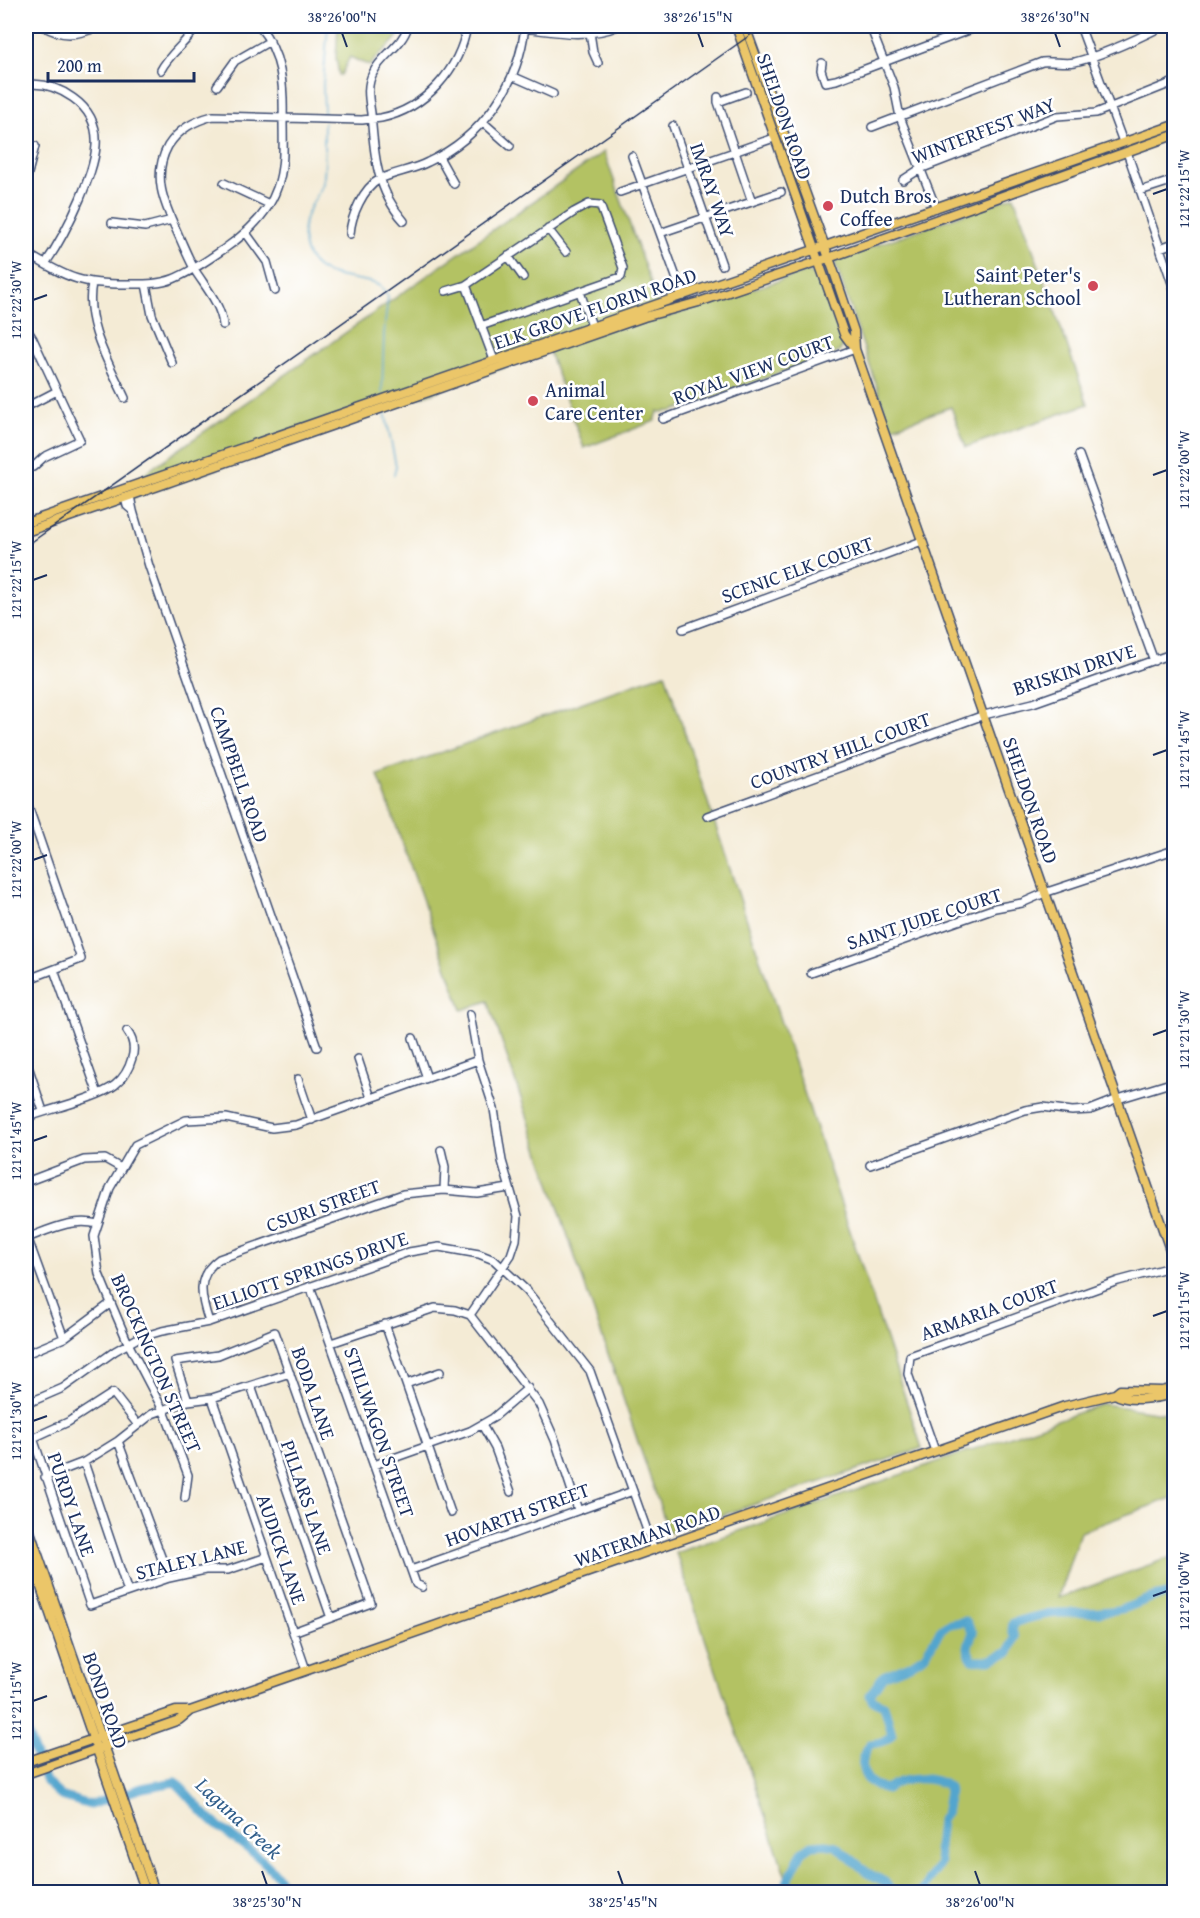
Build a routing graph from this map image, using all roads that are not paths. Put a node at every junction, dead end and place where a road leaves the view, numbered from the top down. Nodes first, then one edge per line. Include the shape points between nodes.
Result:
1 (43, 26) edge
2 (100, 26) edge
3 (197, 26) edge
4 (259, 26) edge
5 (408, 26) edge
6 (467, 26) edge
7 (507, 26) edge
8 (525, 26) edge
9 (618, 26) edge
10 (736, 26) edge
11 (745, 26) edge
12 (870, 26) edge
13 (980, 26) edge
14 (1080, 26) edge
15 (1162, 26) edge
16 (590, 29) edge
17 (270, 41) junction
18 (1092, 56) junction
19 (598, 63) dead end
20 (822, 63) dead end
21 (885, 63) junction
22 (161, 70) dead end
23 (512, 76) junction
24 (1174, 82) edge
25 (26, 85) edge
26 (217, 86) dead end
27 (746, 92) dead end
28 (553, 94) dead end
29 (1111, 107) junction
30 (283, 117) junction
31 (900, 117) junction
32 (371, 119) junction
33 (768, 120) junction
34 (483, 122) junction
35 (1174, 124) edge
36 (673, 126) dead end
37 (872, 127) dead end
38 (1174, 130) edge
39 (1174, 135) edge
40 (774, 138) junction
41 (1123, 142) junction
42 (35, 146) dead end
43 (510, 146) dead end
44 (735, 152) junction
45 (1127, 152) junction
46 (632, 156) dead end
47 (439, 157) junction
48 (792, 158) junction
49 (1110, 159) junction
50 (688, 168) junction
51 (920, 169) junction
52 (379, 180) junction
53 (903, 180) dead end
54 (1174, 180) edge
55 (26, 181) edge
56 (224, 183) dead end
57 (454, 184) dead end
58 (642, 184) junction
59 (620, 192) dead end
60 (781, 192) dead end
61 (1140, 192) junction
62 (752, 202) junction
63 (269, 204) junction
64 (936, 208) junction
65 (706, 217) junction
66 (172, 220) junction
67 (404, 221) dead end
68 (112, 223) dead end
69 (548, 229) junction
70 (246, 233) junction
71 (660, 233) junction
72 (350, 234) dead end
73 (1174, 243) edge
74 (824, 246) junction
75 (1160, 248) junction
76 (813, 249) junction
77 (566, 252) dead end
78 (26, 253) edge
79 (508, 256) junction
80 (828, 257) junction
81 (818, 260) junction
82 (45, 264) junction
83 (722, 264) dead end
84 (194, 268) junction
85 (523, 277) dead end
86 (92, 283) junction
87 (146, 284) junction
88 (466, 285) junction
89 (1174, 289) edge
90 (275, 291) dead end
91 (447, 291) dead end
92 (580, 292) junction
93 (683, 296) junction
94 (673, 309) junction
95 (223, 325) dead end
96 (481, 326) junction
97 (592, 326) junction
98 (26, 328) edge
99 (33, 339) junction
100 (26, 343) edge
101 (855, 350) junction
102 (172, 363) dead end
103 (496, 364) junction
104 (57, 392) junction
105 (124, 398) dead end
106 (26, 407) edge
107 (663, 419) dead end
108 (1079, 455) dead end
109 (33, 467) dead end
110 (147, 481) junction
111 (128, 497) junction
112 (26, 523) edge
113 (26, 532) edge
114 (922, 541) junction
115 (683, 629) dead end
116 (1174, 654) edge
117 (1154, 661) junction
118 (984, 715) junction
119 (26, 800) edge
120 (707, 816) dead end
121 (29, 820) edge
122 (1174, 850) edge
123 (1047, 892) junction
124 (26, 967) edge
125 (54, 970) junction
126 (811, 973) dead end
127 (28, 980) edge
128 (470, 1014) dead end
129 (127, 1031) dead end
130 (413, 1038) dead end
131 (317, 1047) dead end
132 (358, 1059) dead end
133 (26, 1060) edge
134 (478, 1060) junction
135 (427, 1078) junction
136 (298, 1079) dead end
137 (1174, 1082) edge
138 (98, 1094) junction
139 (371, 1098) junction
140 (1118, 1099) junction
141 (43, 1111) junction
142 (26, 1118) edge
143 (312, 1120) junction
144 (441, 1150) dead end
145 (870, 1165) dead end
146 (121, 1168) junction
147 (26, 1182) edge
148 (509, 1188) junction
149 (444, 1190) junction
150 (98, 1224) junction
151 (26, 1236) edge
152 (1174, 1261) edge
153 (1174, 1266) edge
154 (503, 1268) junction
155 (310, 1286) junction
156 (111, 1303) junction
157 (470, 1315) junction
158 (209, 1322) junction
159 (385, 1324) junction
160 (64, 1338) junction
161 (128, 1343) junction
162 (331, 1343) junction
163 (26, 1354) edge
164 (440, 1372) dead end
165 (290, 1373) junction
166 (406, 1384) junction
167 (251, 1386) junction
168 (528, 1388) junction
169 (1174, 1388) edge
170 (1115, 1394) junction
171 (1174, 1394) edge
172 (212, 1398) junction
173 (188, 1401) junction
174 (28, 1402) edge
175 (162, 1410) junction
176 (138, 1425) junction
177 (482, 1425) junction
178 (118, 1441) junction
179 (427, 1446) junction
180 (935, 1451) junction
181 (84, 1462) junction
182 (374, 1465) junction
183 (45, 1478) junction
184 (633, 1491) junction
185 (511, 1492) dead end
186 (185, 1498) dead end
187 (578, 1510) junction
188 (452, 1513) dead end
189 (26, 1520) edge
190 (26, 1545) edge
191 (654, 1550) junction
192 (267, 1557) junction
193 (411, 1570) junction
194 (169, 1578) junction
195 (422, 1587) dead end
196 (128, 1592) junction
197 (371, 1604) joint
198 (90, 1605) joint
199 (331, 1618) junction
200 (293, 1632) junction
201 (306, 1670) junction
202 (190, 1711) junction
203 (97, 1736) junction
204 (101, 1746) junction
205 (26, 1762) edge
206 (27, 1773) edge
207 (121, 1805) junction
208 (146, 1893) edge
209 (155, 1893) edge

1 - 2 street via 67,35
3 - 22 street
4 - 17 street
5 - 32 street via 403,39 372,74
6 - 32 street via 453,65 431,92 412,105
7 - 8 street
8 - 16 street
8 - 23 street
9 - 16 street via 604,31
10 - 33 main road, SHELDON ROAD
11 - 48 main road, SHELDON ROAD
12 - 21 street
13 - 21 street
14 - 18 street
15 - 18 street
16 - 19 street
17 - 26 street via 235,61
17 - 30 street via 281,70
18 - 29 street
18 - 31 street via 1072,63 1042,62
20 - 21 street via 825,82
21 - 31 street
23 - 28 street
23 - 34 street
24 - 29 street, WINTERFEST WAY
25 - 82 street via 47,85 72,97 91,117 96,137 91,173 68,226
27 - 44 street via 718,99
29 - 41 street
29 - 51 street, WINTERFEST WAY via 1096,113 1057,116
30 - 32 street
30 - 63 street via 280,179
30 - 66 street via 213,116 183,129 165,153 160,175 162,196
31 - 37 street
31 - 51 street
32 - 52 street
33 - 40 main road, SHELDON ROAD
33 - 48 main road
34 - 43 street
34 - 47 street
35 - 41 main road, ELK GROVE FLORIN ROAD
36 - 50 street, IMRAY WAY
38 - 45 main road via 1135,144
39 - 45 main road, ELK GROVE FLORIN ROAD
40 - 44 street
40 - 76 main road, SHELDON ROAD
41 - 49 main road
41 - 64 main road, ELK GROVE FLORIN ROAD
42 - 55 street
44 - 50 street
44 - 62 street
45 - 49 main road, ELK GROVE FLORIN ROAD
45 - 61 street
46 - 58 street
47 - 52 street
47 - 57 street
48 - 74 main road, SHELDON ROAD
49 - 80 main road, ELK GROVE FLORIN ROAD
50 - 58 street
50 - 65 street, IMRAY WAY
51 - 53 street, WINTERFEST WAY
51 - 64 street
52 - 67 street
52 - 72 street via 361,200
54 - 61 street
56 - 63 street
58 - 59 street
58 - 71 street
60 - 62 street
61 - 75 street
62 - 65 street
63 - 70 street
64 - 74 main road, ELK GROVE FLORIN ROAD
65 - 71 street
65 - 83 street, IMRAY WAY
66 - 68 street via 145,227
66 - 84 street
69 - 77 street
69 - 79 street
69 - 92 street via 589,204 600,206 623,273
70 - 84 street
70 - 90 street via 267,262
71 - 93 street
73 - 75 street
74 - 76 main road, ELK GROVE FLORIN ROAD
74 - 80 main road, SHELDON ROAD
75 - 89 street
76 - 81 main road, SHELDON ROAD
76 - 93 main road, ELK GROVE FLORIN ROAD
78 - 82 street
79 - 85 street
79 - 88 street
80 - 81 main road, ELK GROVE FLORIN ROAD
80 - 101 main road, SHELDON ROAD via 854,331
81 - 94 main road, ELK GROVE FLORIN ROAD
81 - 101 main road, SHELDON ROAD via 844,334
82 - 86 street via 72,279
84 - 87 street via 167,281
84 - 95 street via 219,308
86 - 87 street
86 - 105 street via 92,318
87 - 102 street via 152,315
88 - 91 street
88 - 96 street
92 - 96 street
92 - 97 street
93 - 94 main road
93 - 97 main road, ELK GROVE FLORIN ROAD
94 - 103 main road, ELK GROVE FLORIN ROAD
96 - 103 street
97 - 103 main road, ELK GROVE FLORIN ROAD via 514,353
98 - 99 street
99 - 100 street
99 - 104 street
101 - 107 street, ROYAL VIEW COURT
101 - 114 main road, SHELDON ROAD
103 - 110 main road, ELK GROVE FLORIN ROAD
103 - 111 main road, ELK GROVE FLORIN ROAD
104 - 106 street
104 - 109 street via 80,440 44,457
108 - 117 street
110 - 111 main road via 129,492
110 - 112 main road, ELK GROVE FLORIN ROAD
111 - 113 main road, ELK GROVE FLORIN ROAD
111 - 131 street, CAMPBELL ROAD via 127,506 133,511
114 - 115 street, SCENIC ELK COURT
114 - 118 main road, SHELDON ROAD
116 - 117 street, BRISKIN DRIVE
117 - 118 street, BRISKIN DRIVE via 1034,703
118 - 120 street, COUNTRY HILL COURT
118 - 123 main road, SHELDON ROAD
119 - 121 street
121 - 125 street via 81,959
122 - 123 street, SAINT JUDE COURT
123 - 126 street, SAINT JUDE COURT
123 - 140 main road, SHELDON ROAD
124 - 127 street
125 - 127 street
125 - 138 street
128 - 134 street
129 - 138 street via 134,1051 130,1065 115,1085
130 - 135 street
132 - 139 street
133 - 141 street
134 - 135 street, BROCKINGTON STREET
134 - 148 street via 494,1109
135 - 139 street, BROCKINGTON STREET
136 - 143 street
137 - 140 street
138 - 141 street
139 - 143 street, BROCKINGTON STREET
140 - 145 street via 1090,1110 1025,1110
140 - 152 main road, SHELDON ROAD
141 - 142 street
143 - 146 street, BROCKINGTON STREET via 272,1128 226,1118 186,1120 135,1145
144 - 149 street
146 - 147 street via 105,1158 84,1160
146 - 150 street, BROCKINGTON STREET
148 - 149 street, CSURI STREET via 477,1193
148 - 154 street via 518,1216 517,1232
149 - 158 street, CSURI STREET via 403,1194 219,1259 209,1266 202,1285
150 - 151 street via 67,1223
150 - 156 street, BROCKINGTON STREET via 94,1236 99,1274
151 - 160 street
153 - 180 street, ARMARIA COURT via 1118,1281 910,1356 908,1374
154 - 155 street, ELLIOTT SPRINGS DRIVE via 479,1254 439,1247 409,1252
154 - 157 street
154 - 184 street, ELLIOTT SPRINGS DRIVE via 527,1291 590,1371
155 - 158 street, ELLIOTT SPRINGS DRIVE
155 - 162 street, STILLWAGON STREET
156 - 160 street
156 - 161 street, BROCKINGTON STREET
157 - 159 street via 435,1308
157 - 168 street
158 - 161 street, ELLIOTT SPRINGS DRIVE via 162,1331
159 - 162 street
159 - 166 street
160 - 163 street
161 - 174 street, ELLIOTT SPRINGS DRIVE via 63,1388
161 - 175 street, BROCKINGTON STREET
162 - 182 street, STILLWAGON STREET
164 - 166 street
165 - 167 street
165 - 173 street, BODA LANE via 275,1332 218,1354 175,1361
165 - 197 street, BODA LANE
166 - 179 street
167 - 172 street
167 - 199 street, PILLARS LANE
168 - 177 street
168 - 187 street via 547,1420
169 - 170 main road, WATERMAN ROAD via 1120,1390
170 - 171 main road, WATERMAN ROAD via 1151,1399
170 - 180 main road, WATERMAN ROAD via 1065,1406
172 - 173 street
172 - 192 street, AUDICK LANE
173 - 175 street
175 - 176 street
175 - 186 street, BROCKINGTON STREET via 188,1475
176 - 178 street
176 - 183 street, PURDY LANE via 113,1392 68,1422 33,1438
177 - 179 street
177 - 185 street
178 - 181 street
178 - 194 street
179 - 182 street
179 - 188 street
180 - 191 main road, WATERMAN ROAD
181 - 183 street
181 - 196 street
182 - 193 street, STILLWAGON STREET
183 - 198 street, PURDY LANE
184 - 187 street, HOVARTH STREET
184 - 191 street, ELLIOTT SPRINGS DRIVE
187 - 193 street, HOVARTH STREET
189 - 203 main road, BOND ROAD
190 - 203 main road, BOND ROAD
191 - 201 main road, WATERMAN ROAD
192 - 194 street, STALEY LANE via 228,1570
192 - 200 street, AUDICK LANE
193 - 195 street, STILLWAGON STREET via 416,1584
194 - 196 street, STALEY LANE
196 - 198 street, STALEY LANE
197 - 199 street, AUDICK LANE
199 - 200 street, AUDICK LANE
200 - 201 street
201 - 202 main road, WATERMAN ROAD
202 - 203 main road, WATERMAN ROAD via 176,1711
202 - 204 main road, WATERMAN ROAD via 179,1720
203 - 204 main road, BOND ROAD
203 - 205 main road, WATERMAN ROAD
204 - 206 main road, WATERMAN ROAD
204 - 207 main road, BOND ROAD
207 - 208 main road, BOND ROAD
207 - 209 main road, BOND ROAD

